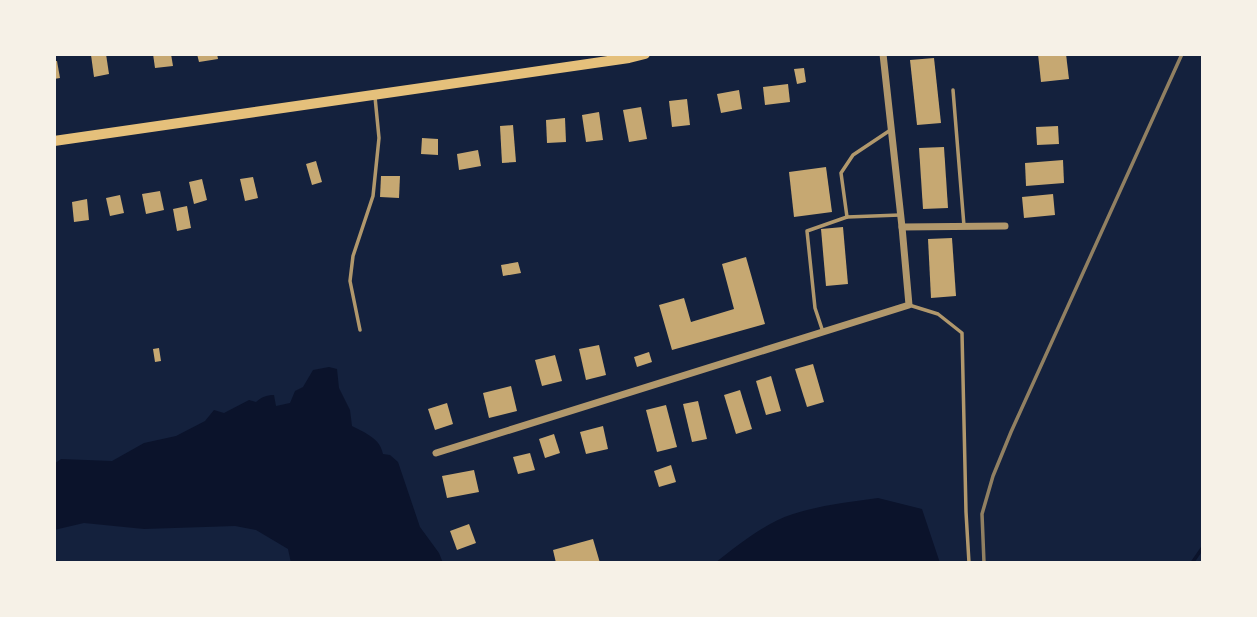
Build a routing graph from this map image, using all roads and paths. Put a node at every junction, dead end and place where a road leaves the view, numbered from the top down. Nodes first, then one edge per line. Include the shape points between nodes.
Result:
1 (645, 54) edge
2 (883, 54) edge
3 (610, 58) edge
4 (953, 90) dead end
5 (374, 95) junction
6 (891, 130) junction
7 (54, 141) edge
8 (901, 215) junction
9 (847, 218) junction
10 (964, 226) junction
11 (1005, 226) dead end
12 (902, 227) junction
13 (909, 305) junction
14 (360, 330) dead end
15 (822, 332) junction
16 (436, 453) dead end
17 (969, 563) edge

1 - 3 main road
2 - 6 street
3 - 5 main road
4 - 10 lane
5 - 7 main road
5 - 14 lane via 380,138 373,196 353,256 350,281
6 - 8 street
6 - 9 lane via 853,155 841,173
8 - 9 lane
8 - 12 street
9 - 15 lane via 807,231
10 - 11 street
10 - 12 street
12 - 13 street
13 - 15 street
13 - 17 lane via 938,314 962,333
15 - 16 street

